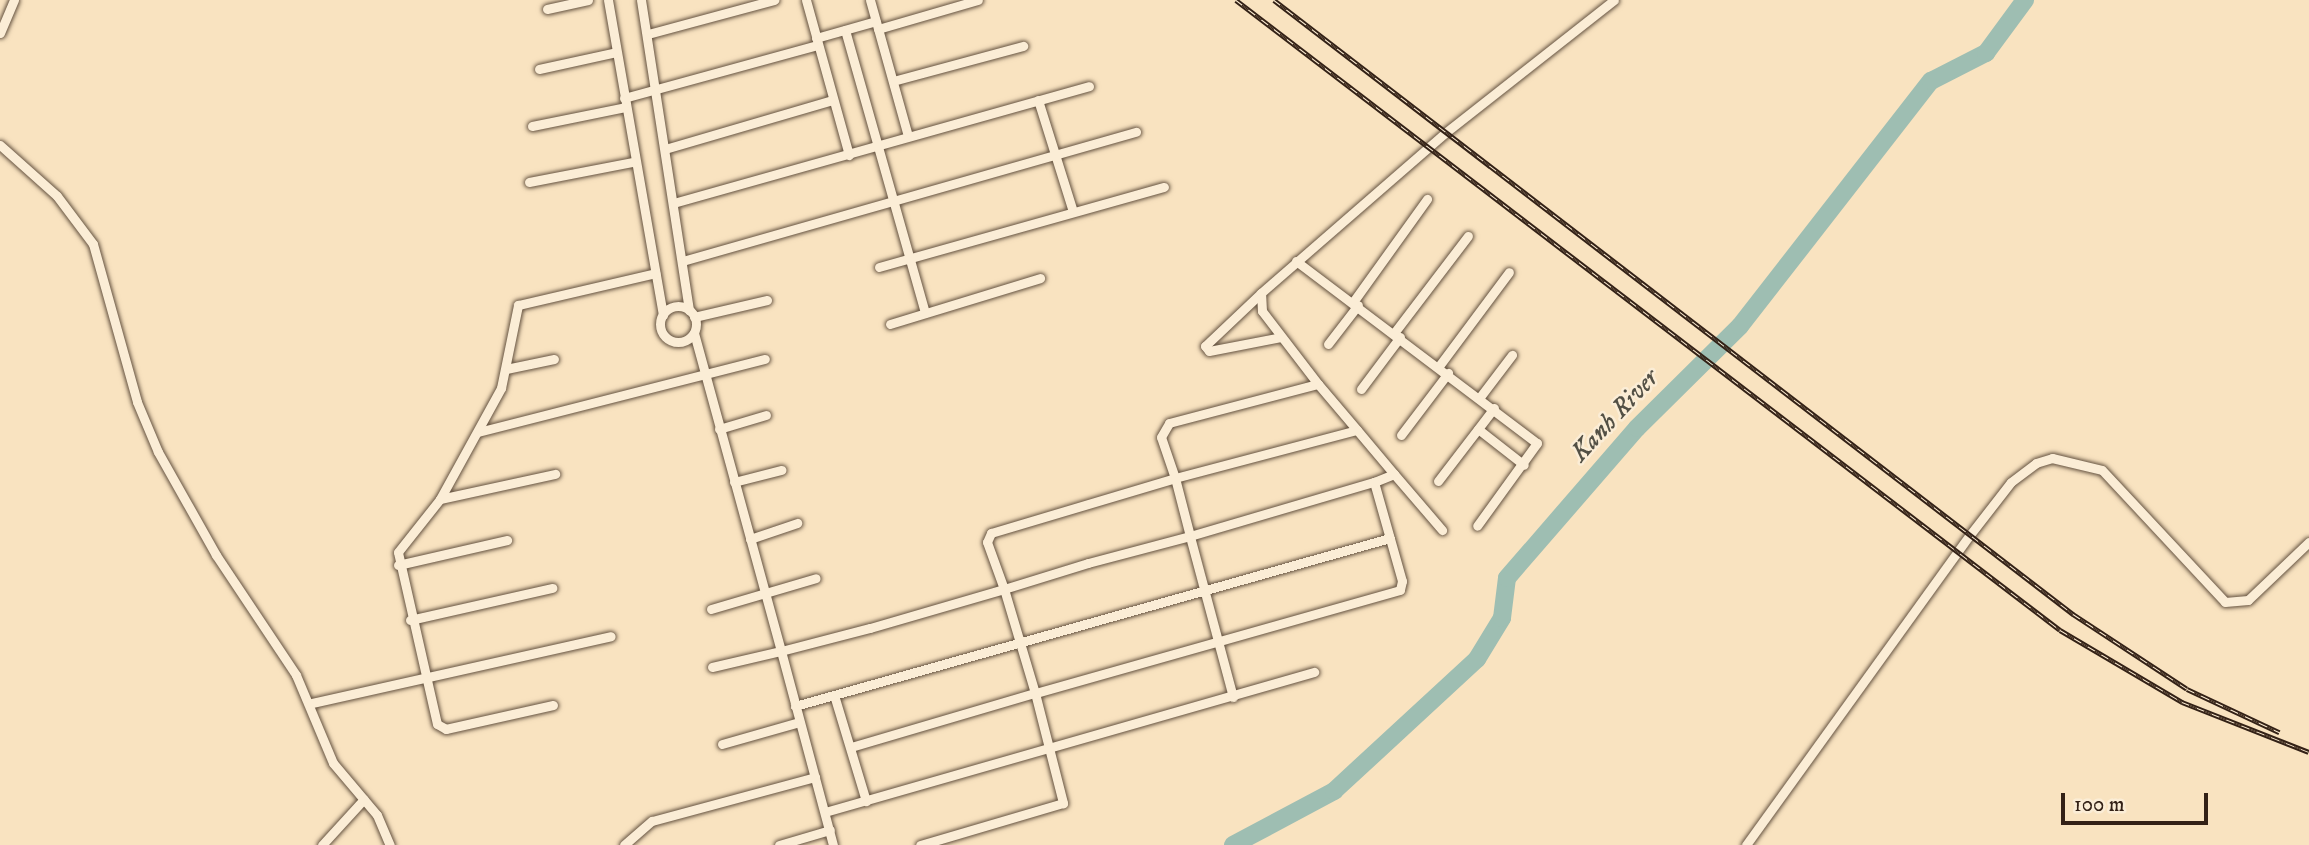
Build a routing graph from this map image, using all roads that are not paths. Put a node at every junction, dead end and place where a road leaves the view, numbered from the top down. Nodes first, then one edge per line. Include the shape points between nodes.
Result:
1 (14, 0) edge
2 (588, 0) edge
3 (608, 0) edge
4 (641, 0) edge
5 (774, 0) edge
6 (806, 0) edge
7 (870, 0) edge
8 (978, 0) edge
9 (1614, 0) edge
10 (547, 9) dead end
11 (877, 25) junction
12 (845, 30) junction
13 (0, 33) edge
14 (648, 34) junction
15 (817, 42) junction
16 (1023, 46) dead end
17 (616, 52) junction
18 (539, 69) dead end
19 (893, 81) junction
20 (1089, 86) dead end
21 (655, 93) junction
22 (833, 100) junction
23 (1038, 100) junction
24 (625, 102) junction
25 (532, 126) dead end
26 (1136, 132) dead end
27 (908, 136) junction
28 (0, 145) edge
29 (878, 147) junction
30 (665, 149) junction
31 (849, 155) junction
32 (1054, 155) junction
33 (633, 162) junction
34 (529, 182) dead end
35 (1164, 187) dead end
36 (1427, 199) dead end
37 (894, 201) junction
38 (677, 202) junction
39 (1073, 212) junction
40 (1468, 236) dead end
41 (910, 258) junction
42 (686, 260) junction
43 (1296, 261) junction
44 (879, 267) dead end
45 (1509, 272) dead end
46 (655, 273) junction
47 (1040, 278) dead end
48 (1261, 293) junction
49 (767, 300) dead end
50 (1355, 303) junction
51 (925, 313) junction
52 (692, 314) junction
53 (663, 315) junction
54 (890, 324) dead end
55 (694, 333) junction
56 (1397, 335) junction
57 (1281, 337) junction
58 (1328, 344) dead end
59 (1512, 355) dead end
60 (554, 359) dead end
61 (765, 359) dead end
62 (1439, 366) junction
63 (506, 369) junction
64 (1448, 373) junction
65 (704, 374) junction
66 (1318, 384) junction
67 (1361, 388) dead end
68 (1480, 397) junction
69 (1494, 408) junction
70 (766, 415) dead end
71 (719, 429) junction
72 (1478, 429) junction
73 (1357, 430) junction
74 (478, 432) junction
75 (1401, 435) dead end
76 (1524, 465) junction
77 (781, 470) dead end
78 (555, 474) dead end
79 (1394, 474) junction
80 (1175, 478) junction
81 (1438, 481) dead end
82 (734, 482) junction
83 (1374, 482) junction
84 (440, 499) junction
85 (797, 523) dead end
86 (1477, 526) dead end
87 (1442, 530) dead end
88 (1190, 536) junction
89 (1390, 538) junction
90 (750, 539) junction
91 (507, 540) dead end
92 (2309, 542) edge
93 (398, 565) junction
94 (816, 578) dead end
95 (552, 588) dead end
96 (1004, 589) junction
97 (1204, 590) junction
98 (765, 592) junction
99 (711, 609) dead end
100 (410, 620) junction
101 (611, 636) dead end
102 (1020, 640) junction
103 (1218, 642) junction
104 (781, 651) junction
105 (712, 667) dead end
106 (1314, 672) dead end
107 (423, 675) junction
108 (1035, 693) junction
109 (834, 695) junction
110 (1233, 697) junction
111 (312, 703) junction
112 (553, 705) dead end
113 (795, 706) junction
114 (799, 722) junction
115 (722, 744) dead end
116 (851, 747) junction
117 (1051, 748) junction
118 (816, 777) junction
119 (364, 799) junction
120 (866, 801) junction
121 (825, 812) junction
122 (830, 830) junction
123 (322, 845) edge
124 (390, 845) edge
125 (624, 845) edge
126 (779, 845) edge
127 (833, 845) edge
128 (920, 845) edge
129 (1746, 845) edge

1 - 13 street
2 - 10 street
3 - 17 street
4 - 14 street
5 - 14 street
6 - 15 street
7 - 11 street
8 - 11 street
9 - 43 street
11 - 12 street
11 - 19 street
12 - 15 street
12 - 29 street
14 - 21 street
15 - 21 street
15 - 22 street
16 - 19 street
17 - 18 street
17 - 24 street
19 - 27 street
20 - 23 street
21 - 24 street
21 - 30 street
22 - 30 street
22 - 31 street
23 - 27 street
23 - 32 street
24 - 25 street
24 - 33 street
26 - 32 street
27 - 29 street
28 - 111 street via 57,196 93,244 130,378 158,452
29 - 31 street
29 - 37 street
30 - 38 street
31 - 38 street
32 - 37 street
32 - 39 street
33 - 34 street
33 - 46 street
35 - 39 street
36 - 50 street
37 - 41 street
37 - 42 street
38 - 42 street
39 - 41 street
40 - 56 street
41 - 44 street
41 - 51 street
42 - 52 street
43 - 48 street
43 - 50 street
45 - 62 street
46 - 53 street
46 - 63 street via 518,305
47 - 51 street
48 - 57 street via 1262,311
48 - 57 street via 1205,346 1209,351
49 - 52 street
50 - 56 street
50 - 58 street
51 - 54 street
52 - 53 street via 675,307
52 - 55 street
53 - 55 street via 661,327 672,341
55 - 65 street
56 - 62 street
56 - 67 street
57 - 66 street
59 - 68 street
60 - 63 street
61 - 65 street
62 - 64 street
63 - 74 street
64 - 68 street
64 - 75 street
65 - 71 street
65 - 74 street
66 - 73 street
66 - 80 street via 1169,423 1161,437
68 - 69 street
69 - 72 street
69 - 76 street via 1537,443
70 - 71 street
71 - 82 street
72 - 76 street
72 - 81 street
73 - 79 street
73 - 80 street
74 - 84 street
76 - 86 street
77 - 82 street
78 - 84 street
79 - 83 street
79 - 87 street
80 - 88 street
80 - 96 street via 996,530 987,542
82 - 90 street
83 - 88 street
83 - 89 street
84 - 93 street via 403,545
85 - 90 street
88 - 96 street
88 - 97 street
89 - 97 street
89 - 103 street via 1399,590
90 - 98 street
91 - 93 street
92 - 129 street via 2248,600 2225,601 2102,470 2052,458 2036,463 2011,482 1969,536
93 - 100 street
94 - 98 street
95 - 100 street
96 - 102 street
96 - 104 street
97 - 102 street
97 - 103 street
98 - 99 street
98 - 104 street
100 - 107 street
101 - 107 street
102 - 108 street
102 - 109 street
103 - 108 street
103 - 110 street
104 - 105 street
104 - 113 street
106 - 110 street
107 - 111 street
107 - 112 street via 437,724 446,729
108 - 116 street
108 - 117 street
109 - 113 street
109 - 116 street
110 - 117 street
111 - 119 street via 333,763
113 - 114 street
114 - 115 street
114 - 118 street
116 - 120 street
117 - 120 street
117 - 128 street via 1060,806
118 - 121 street
118 - 125 street via 652,821
119 - 123 street
119 - 124 street
120 - 121 street
121 - 122 street
122 - 126 street
122 - 127 street

